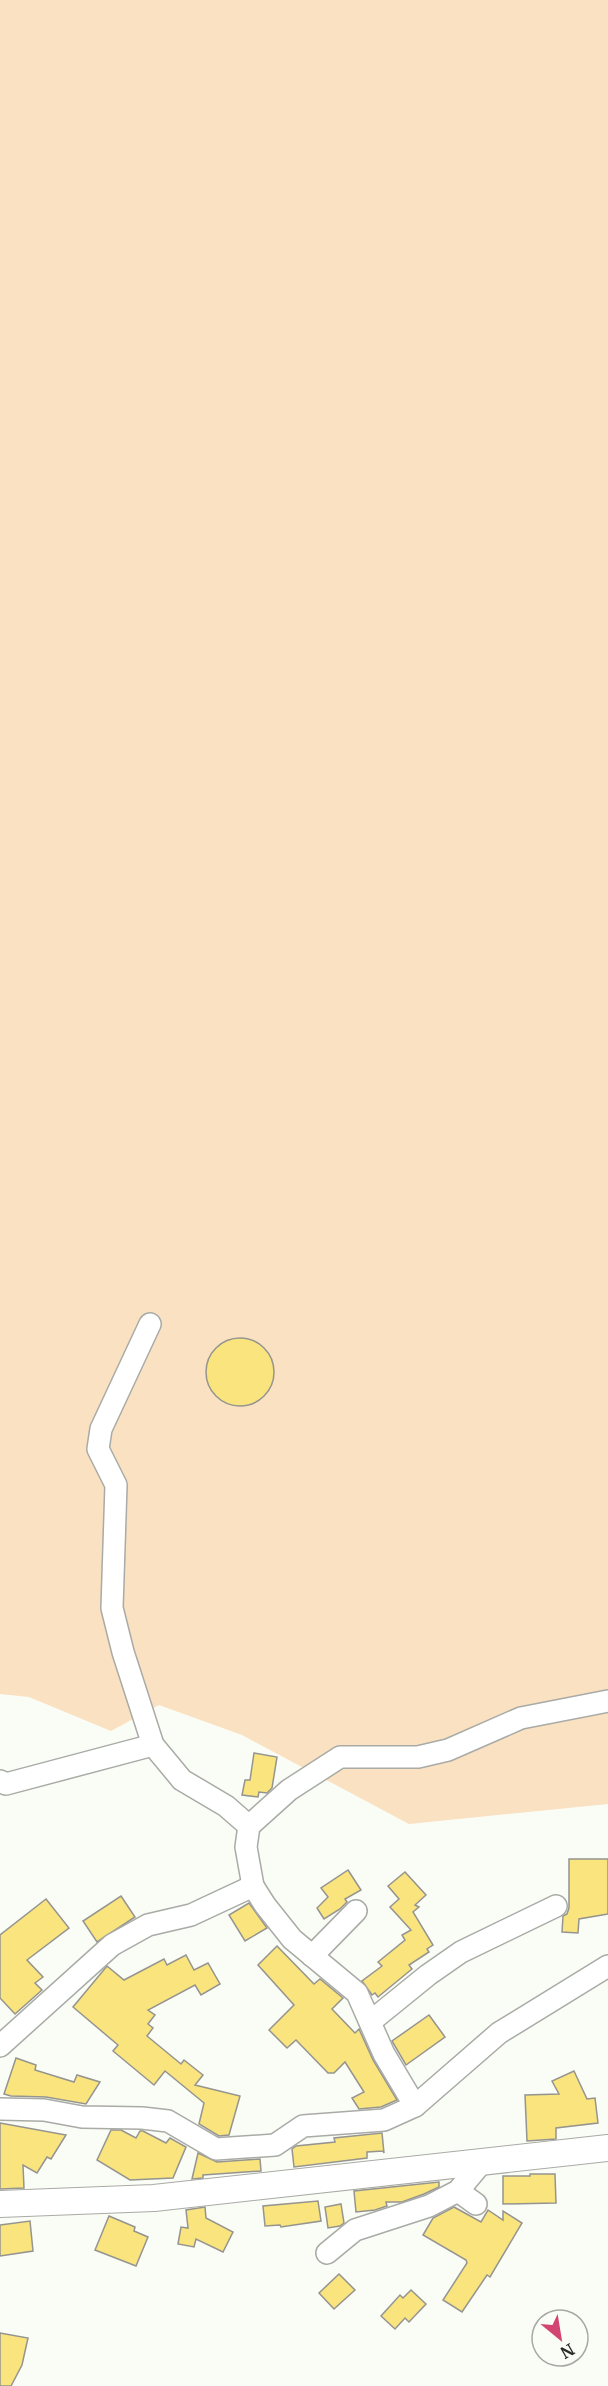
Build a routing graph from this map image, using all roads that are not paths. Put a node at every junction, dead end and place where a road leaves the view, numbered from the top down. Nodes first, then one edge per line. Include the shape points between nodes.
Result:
1 (150, 1324) dead end
2 (608, 1701) edge
3 (153, 1745) junction
4 (0, 1781) edge
5 (249, 1826) junction
6 (253, 1886) junction
7 (556, 1906) dead end
8 (356, 1911) dead end
9 (312, 1956) junction
10 (608, 1966) edge
11 (370, 2022) junction
12 (0, 2046) edge
13 (415, 2106) junction
14 (0, 2109) edge
15 (608, 2148) edge
16 (483, 2162) junction
17 (458, 2191) junction
18 (0, 2204) edge
19 (476, 2204) dead end
20 (327, 2253) dead end

1 - 3 street via 101,1429 98,1449 116,1485 112,1608
2 - 5 street via 521,1718 448,1750 418,1757 340,1757 289,1790
3 - 4 street via 6,1784
3 - 5 street via 182,1780 226,1806
5 - 6 street via 246,1847
6 - 9 street via 292,1940
6 - 12 street via 191,1916 148,1925 112,1945
7 - 11 street via 461,1952
8 - 9 street
9 - 11 street via 357,1993
10 - 13 street via 499,2033
11 - 13 street
13 - 14 street via 384,2120 303,2126 275,2145 216,2149 168,2121
15 - 16 street
16 - 17 street
16 - 18 street via 154,2198
17 - 19 street
17 - 20 street via 429,2206 355,2230

